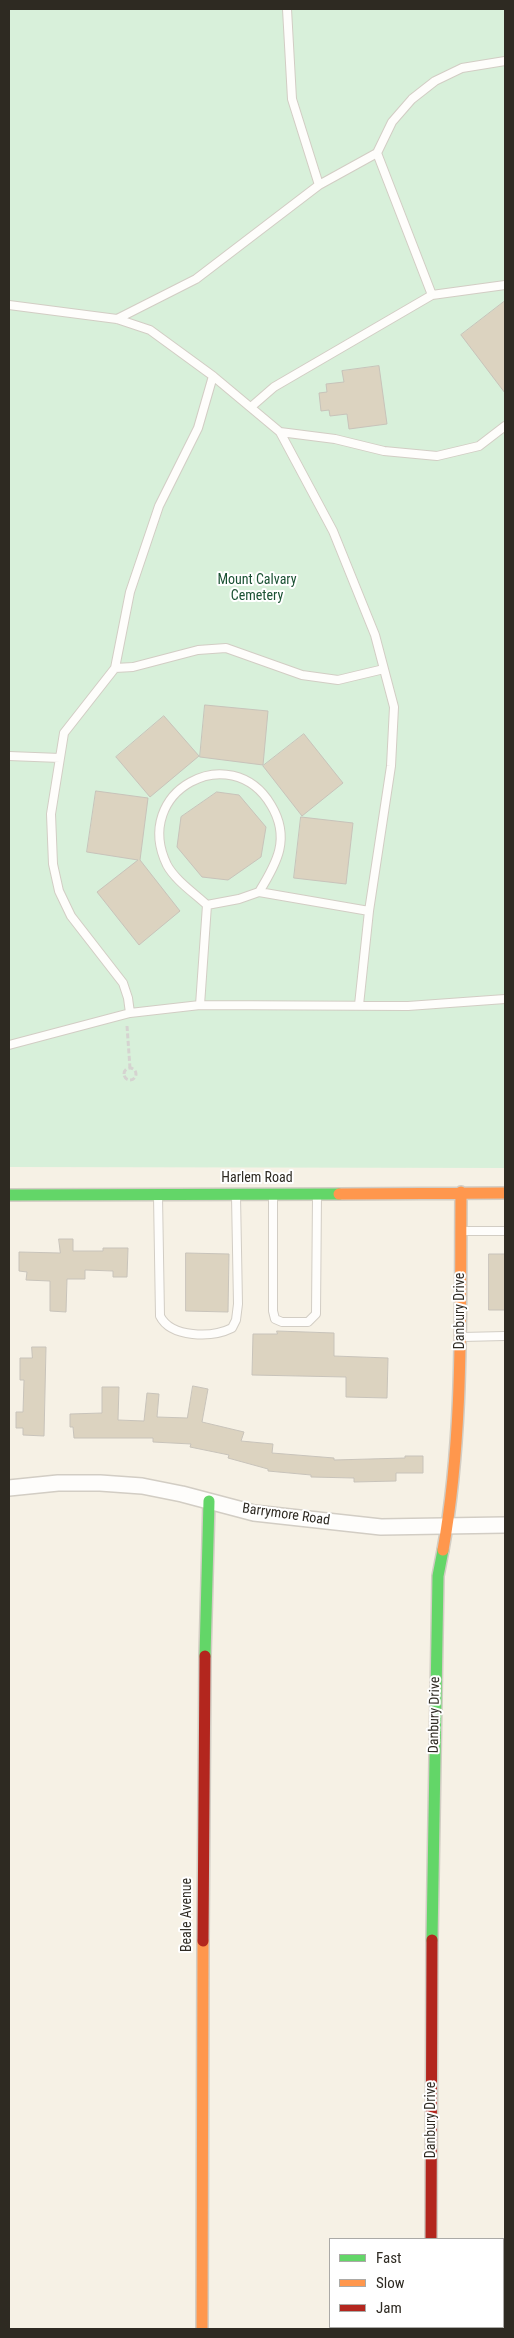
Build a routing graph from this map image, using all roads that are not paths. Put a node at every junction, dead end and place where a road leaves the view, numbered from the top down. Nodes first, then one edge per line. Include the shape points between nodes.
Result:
1 (287, 9) edge
2 (505, 61) edge
3 (377, 153) junction
4 (319, 185) junction
5 (505, 285) edge
6 (432, 295) junction
7 (9, 305) edge
8 (117, 319) junction
9 (213, 376) junction
10 (251, 408) junction
11 (505, 426) edge
12 (280, 432) junction
13 (115, 668) junction
14 (384, 669) junction
15 (9, 756) edge
16 (60, 758) junction
17 (259, 892) junction
18 (208, 905) junction
19 (370, 911) junction
20 (505, 999) edge
21 (200, 1005) junction
22 (359, 1005) junction
23 (128, 1014) junction
24 (9, 1045) edge
25 (461, 1192) junction
26 (505, 1192) edge
27 (236, 1193) junction
28 (273, 1193) junction
29 (316, 1193) junction
30 (158, 1194) junction
31 (9, 1195) edge
32 (460, 1231) junction
33 (505, 1231) edge
34 (505, 1336) edge
35 (459, 1337) junction
36 (9, 1488) edge
37 (209, 1501) junction
38 (448, 1526) junction
39 (505, 1526) edge
40 (431, 2238) edge
41 (202, 2329) edge

1 - 4 lane via 292,99
2 - 3 lane via 462,68 435,82 412,99 392,122
3 - 4 lane
3 - 6 lane
4 - 8 lane via 196,279
5 - 6 lane
6 - 10 lane via 274,387
7 - 8 lane
8 - 9 lane via 150,330
9 - 10 lane
9 - 13 lane via 198,428 159,506 133,584
10 - 12 lane
11 - 12 lane via 479,446 437,456 384,451 335,439
12 - 14 lane via 333,531 375,635
13 - 14 lane via 133,668 198,650 226,648 302,675 338,680
13 - 16 lane via 64,733
14 - 19 lane via 394,707 391,766
15 - 16 lane
16 - 23 lane via 51,814 53,864 59,891 71,916 122,983 128,998
17 - 18 lane
17 - 18 lane via 275,867 282,838 280,822 273,808 264,794 240,778 218,774 200,776 185,784 166,804 160,819 159,836 168,866
17 - 19 lane
18 - 21 lane
19 - 22 lane
20 - 22 lane via 408,1006
21 - 22 lane
21 - 23 lane
23 - 24 lane
25 - 26 street, Harlem Road
25 - 29 street, Harlem Road
25 - 32 street, Danbury Drive
27 - 28 street, Harlem Road
27 - 30 street, Harlem Road
27 - 30 lane via 236,1320 232,1328 212,1334 173,1330 160,1316
28 - 29 street, Harlem Road
28 - 29 lane via 273,1311 275,1319 282,1322 308,1322 316,1314
30 - 31 street, Harlem Road
32 - 33 lane
32 - 35 street, Danbury Drive
34 - 35 lane
35 - 38 street, Danbury Drive
36 - 37 street, Barrymore Road via 100,1482 142,1486
37 - 38 street, Barrymore Road via 254,1513 381,1527
37 - 41 street, Beale Avenue via 203,1771
38 - 39 street, Barrymore Road
38 - 40 street, Danbury Drive via 438,1586 432,1858

